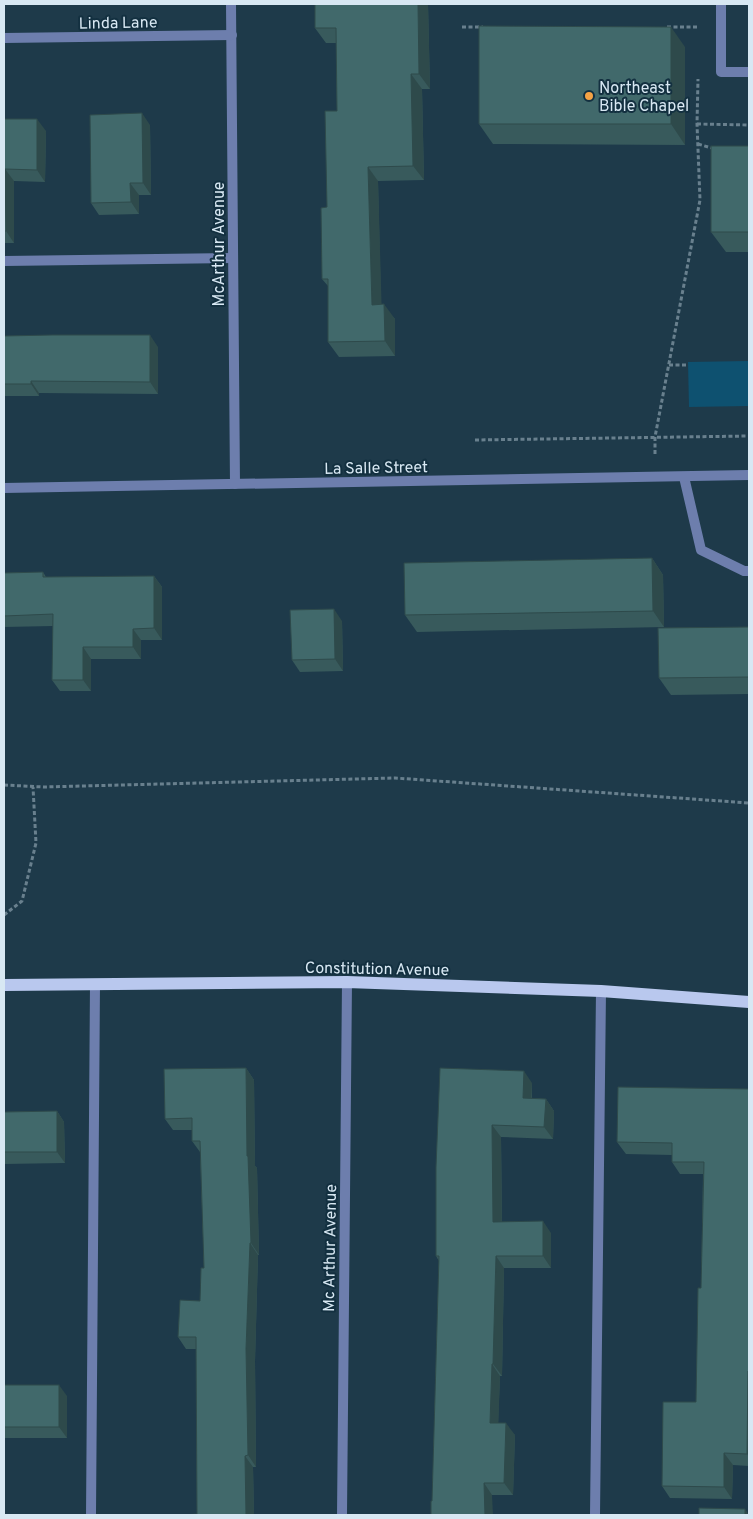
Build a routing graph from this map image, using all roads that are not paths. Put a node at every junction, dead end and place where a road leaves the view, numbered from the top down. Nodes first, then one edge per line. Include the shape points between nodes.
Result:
1 (231, 4) edge
2 (721, 4) edge
3 (232, 36) junction
4 (4, 38) edge
5 (749, 72) edge
6 (233, 258) junction
7 (4, 261) edge
8 (749, 476) edge
9 (684, 477) junction
10 (235, 484) junction
11 (4, 488) edge
12 (749, 571) edge
13 (347, 982) junction
14 (95, 984) junction
15 (4, 985) edge
16 (601, 991) junction
17 (749, 1002) edge
18 (92, 1515) edge
19 (342, 1515) edge
20 (595, 1515) edge

1 - 3 street, McArthur Avenue
2 - 5 street via 721,72
3 - 4 street, Linda Lane
3 - 6 street, McArthur Avenue
6 - 7 street
6 - 10 street, McArthur Avenue
8 - 9 street, La Salle Street
9 - 10 street, La Salle Street
9 - 12 street via 701,550
10 - 11 street, La Salle Street
13 - 14 main road, Constitution Avenue
13 - 16 main road, Constitution Avenue
13 - 19 street, Mc Arthur Avenue
14 - 15 main road, Constitution Avenue
14 - 18 street
16 - 17 main road, Constitution Avenue
16 - 20 street

